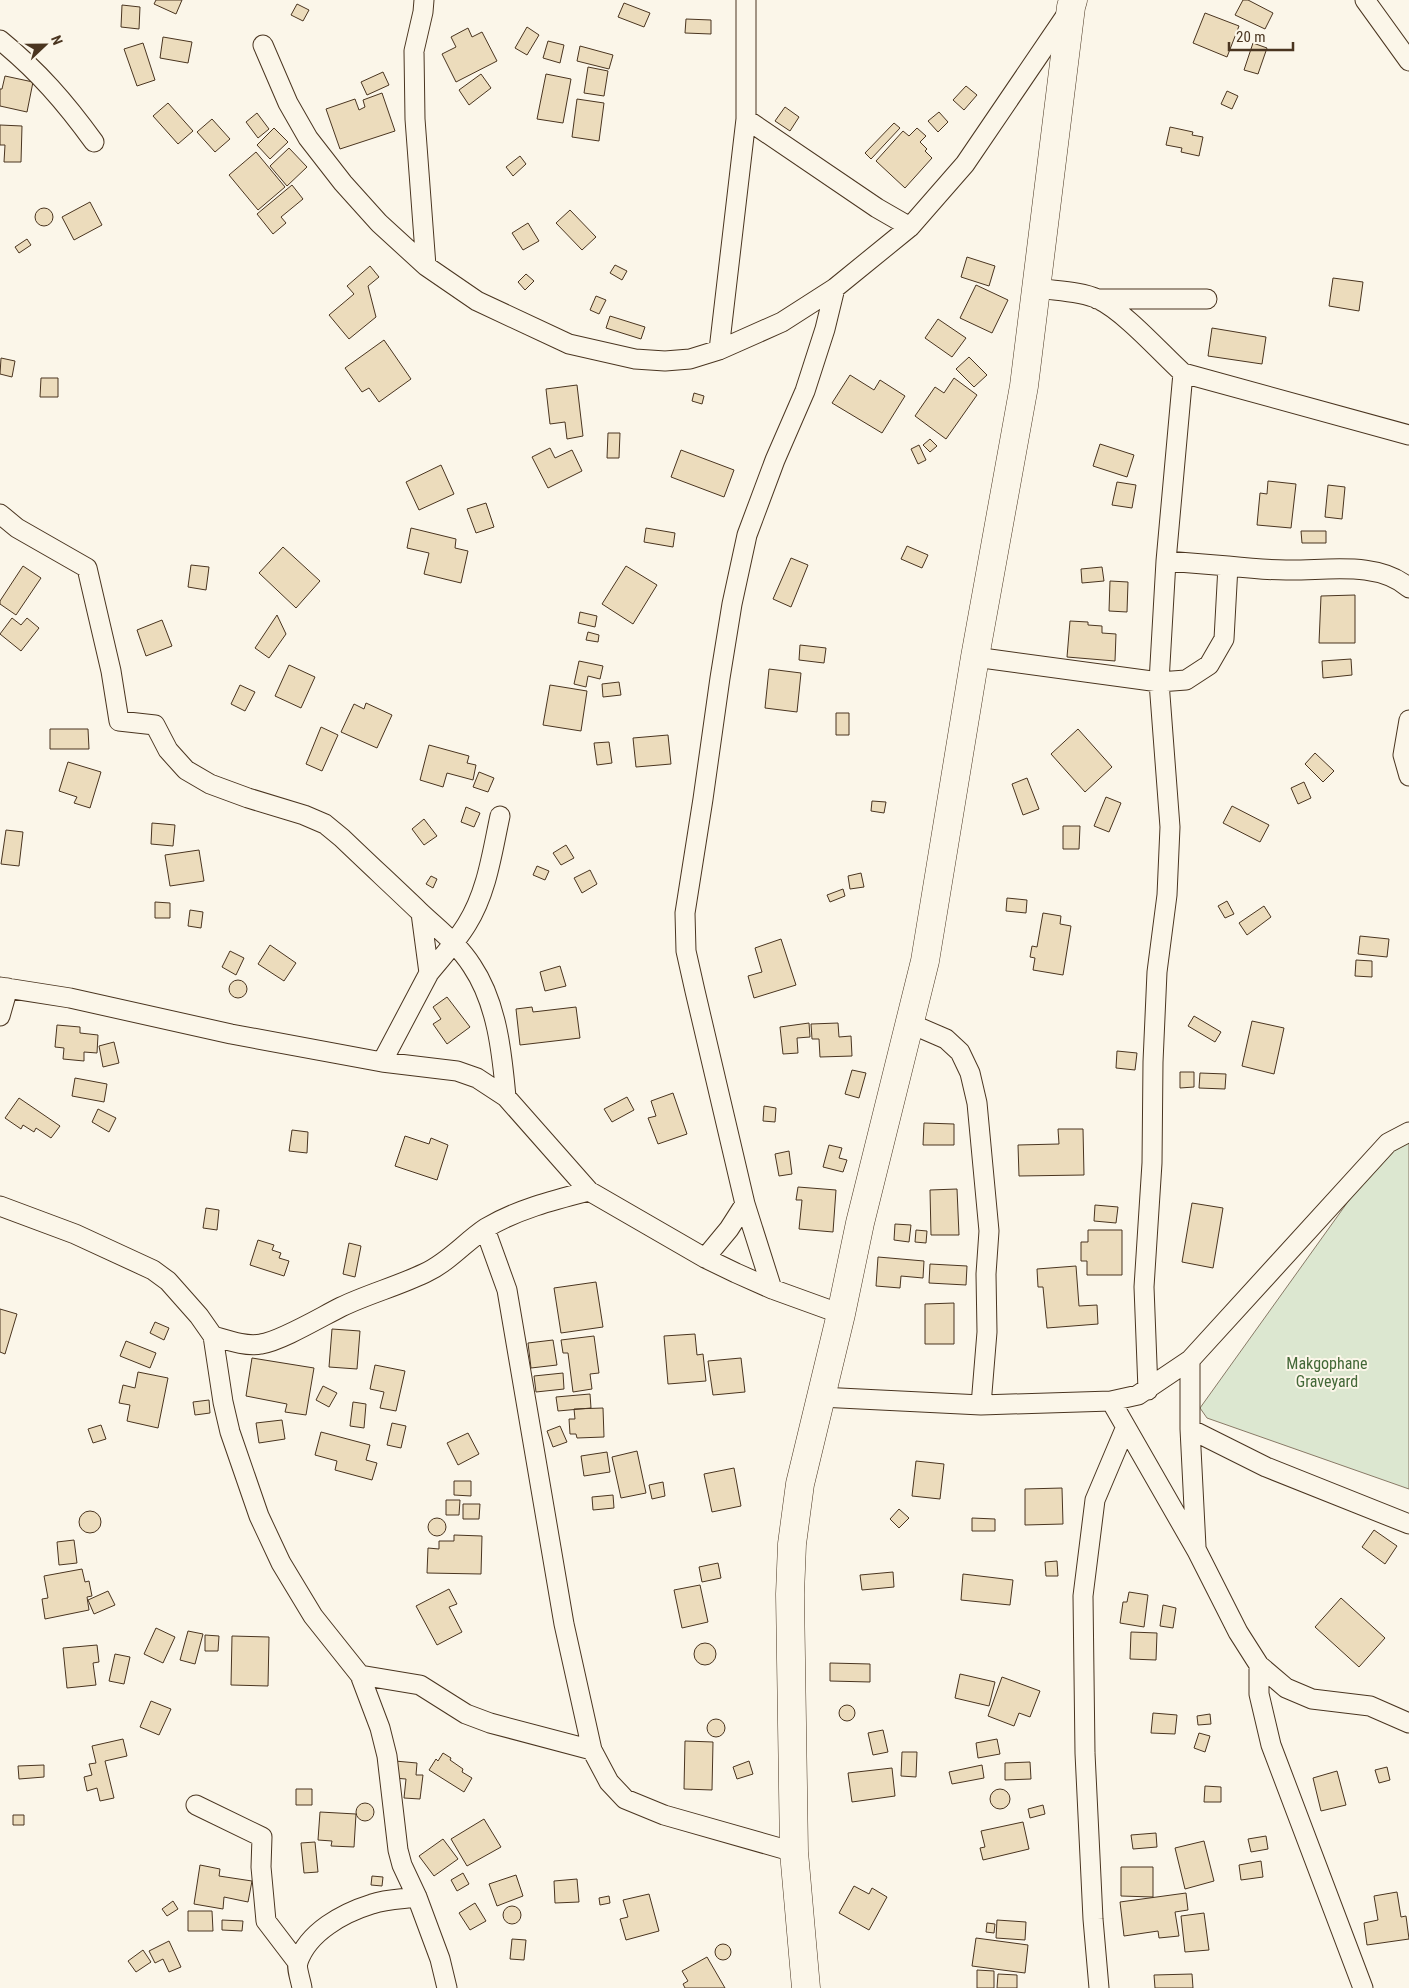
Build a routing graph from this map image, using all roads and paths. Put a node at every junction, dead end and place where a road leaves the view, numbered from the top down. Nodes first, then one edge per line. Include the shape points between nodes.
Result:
1 (424, 0) edge
2 (746, 0) edge
3 (1365, 0) edge
4 (1072, 4) edge
5 (0, 40) edge
6 (264, 44) dead end
7 (1409, 61) edge
8 (746, 119) junction
9 (94, 142) dead end
10 (910, 227) junction
11 (426, 266) junction
12 (835, 288) junction
13 (1037, 288) junction
14 (1098, 299) junction
15 (1207, 299) dead end
16 (719, 350) junction
17 (1183, 373) junction
18 (1409, 435) edge
19 (0, 514) edge
20 (1166, 561) junction
21 (1228, 566) junction
22 (1409, 588) edge
23 (975, 656) junction
24 (1159, 682) junction
25 (1409, 720) edge
26 (1409, 776) edge
27 (500, 816) dead end
28 (421, 912) junction
29 (454, 943) junction
30 (429, 973) junction
31 (4, 988) edge
32 (0, 1016) edge
33 (909, 1023) junction
34 (382, 1062) junction
35 (506, 1097) junction
36 (1409, 1132) edge
37 (590, 1191) junction
38 (745, 1204) junction
39 (0, 1206) edge
40 (485, 1229) junction
41 (705, 1258) junction
42 (772, 1289) junction
43 (841, 1314) junction
44 (213, 1336) junction
45 (1190, 1360) junction
46 (1148, 1390) junction
47 (820, 1397) junction
48 (1110, 1401) junction
49 (981, 1405) junction
50 (1125, 1429) junction
51 (1190, 1429) junction
52 (1409, 1524) edge
53 (1196, 1551) junction
54 (1259, 1665) junction
55 (360, 1675) junction
56 (1409, 1723) edge
57 (592, 1750) junction
58 (196, 1805) dead end
59 (794, 1852) junction
60 (417, 1897) junction
61 (298, 1963) junction
62 (302, 1988) edge
63 (447, 1988) edge
64 (806, 1988) edge
65 (1099, 1988) edge
66 (1363, 1988) edge

1 - 11 street via 414,51 415,119
2 - 8 street
3 - 7 street
4 - 10 street via 965,164
4 - 13 street
5 - 9 street via 48,82
6 - 11 street via 288,103 308,138 378,223
8 - 10 street
8 - 16 street
10 - 12 street
11 - 16 street via 477,301 569,344 635,359 665,361 690,359
12 - 16 street via 782,322
12 - 38 street via 805,391 747,536 732,604 685,913 686,950
13 - 14 street
13 - 23 street via 1024,386
14 - 15 street
14 - 17 street via 1139,331
17 - 18 street
17 - 20 street
19 - 28 street via 17,528 87,568 118,721 156,725 168,750 186,770 210,784 325,824
20 - 21 street
20 - 24 street
21 - 22 street via 1366,570 1399,579
21 - 24 street via 1224,639 1209,664 1186,680
23 - 24 street
23 - 33 street via 925,961
24 - 46 street via 1170,827 1167,895 1157,972 1152,1163 1144,1287
25 - 26 street via 1403,754
27 - 29 street via 484,887 468,923
28 - 29 street
28 - 30 street
29 - 30 street
29 - 35 street via 472,966 485,991 498,1035
30 - 34 street
31 - 32 street
31 - 34 street via 70,998 231,1034
33 - 43 street
33 - 49 street via 946,1039 960,1052 978,1103 990,1231
34 - 35 street via 457,1071 477,1078
35 - 37 street
36 - 45 street via 1388,1143
37 - 40 street via 533,1206
37 - 41 street
38 - 41 street
38 - 42 street
39 - 44 street via 75,1234 153,1270 168,1281
40 - 44 street via 425,1274 346,1305 278,1338 261,1344
40 - 57 street via 507,1290 564,1624
41 - 42 street
42 - 43 street
43 - 47 street
44 - 55 street via 230,1432 259,1516 281,1563 313,1616
45 - 46 street
45 - 51 street
46 - 48 street via 1127,1399
47 - 49 street
47 - 59 street via 800,1484 792,1544
48 - 49 street
48 - 50 street
50 - 53 street
50 - 65 street via 1095,1500 1083,1596 1086,1763
51 - 52 street via 1266,1467
51 - 53 street
53 - 54 street
54 - 56 street via 1286,1688 1312,1699 1370,1706
54 - 66 street via 1259,1694 1271,1744
55 - 57 street via 420,1685 466,1714
55 - 60 street via 380,1728 398,1850
57 - 59 street via 609,1782 625,1799 664,1815
58 - 61 street via 262,1837 266,1921
59 - 64 street
60 - 61 street via 373,1903 350,1912 321,1930
60 - 63 street via 440,1958
61 - 62 street

